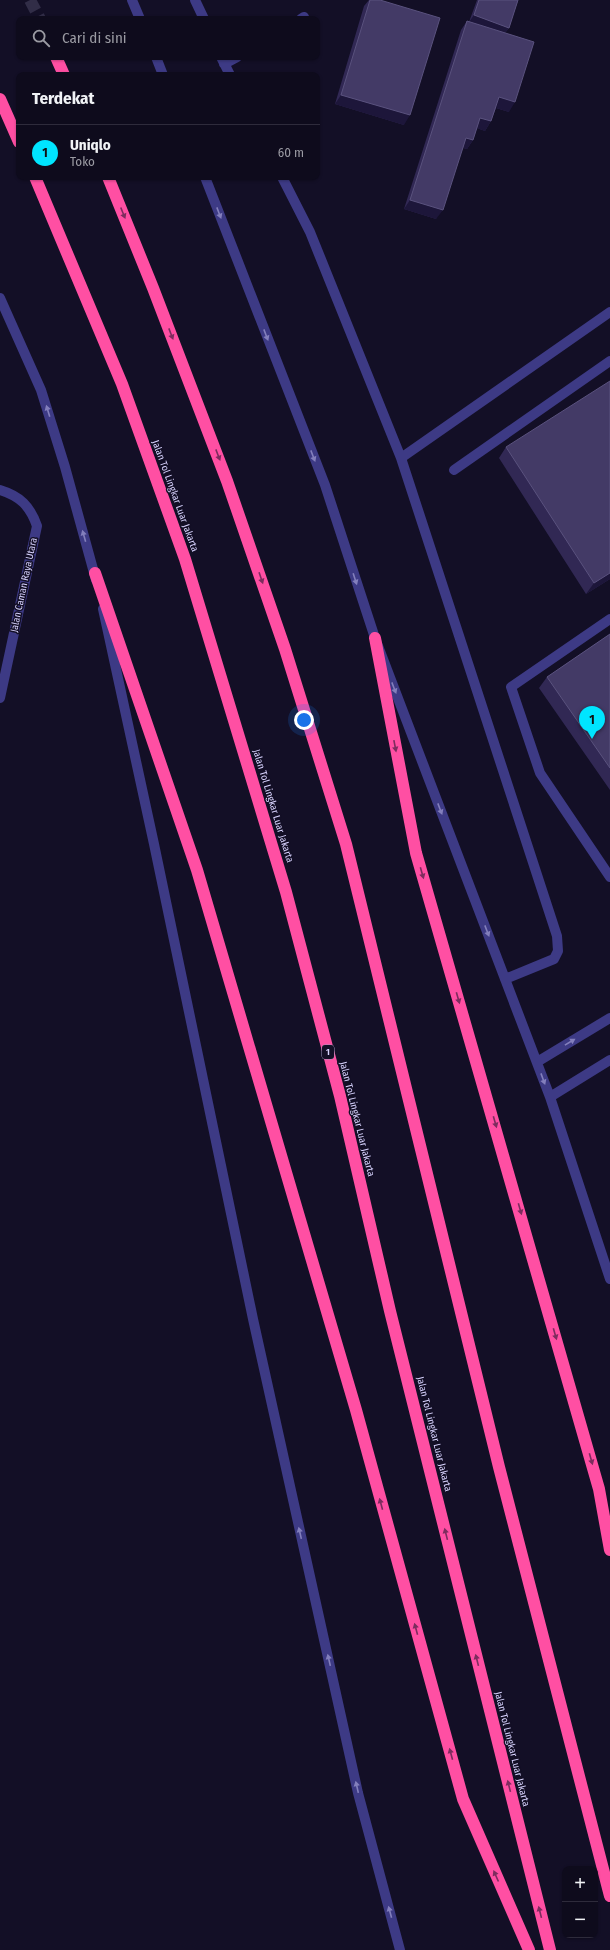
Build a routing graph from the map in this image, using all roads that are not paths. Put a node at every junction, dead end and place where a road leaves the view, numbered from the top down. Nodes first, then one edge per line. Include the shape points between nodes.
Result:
1 (132, 0) edge
2 (195, 0) edge
3 (139, 16) edge
4 (203, 16) edge
5 (57, 60) edge
6 (157, 60) edge
7 (223, 61) edge
8 (63, 72) edge
9 (162, 72) edge
10 (228, 72) edge
11 (0, 100) edge
12 (16, 135) edge
13 (36, 180) edge
14 (109, 180) edge
15 (206, 180) edge
16 (284, 180) edge
17 (0, 298) edge
18 (610, 312) edge
19 (610, 361) edge
20 (401, 458) junction
21 (454, 470) dead end
22 (0, 490) edge
23 (95, 573) junction
24 (610, 619) edge
25 (375, 638) junction
26 (0, 698) edge
27 (610, 877) edge
28 (505, 979) junction
29 (610, 1018) edge
30 (610, 1060) edge
31 (537, 1062) junction
32 (550, 1097) junction
33 (610, 1279) edge
34 (610, 1550) edge
35 (610, 1896) edge
36 (400, 1950) edge
37 (529, 1950) edge
38 (550, 1950) edge

1 - 3 street
2 - 4 street
5 - 8 highway
6 - 9 street
7 - 10 street
11 - 12 highway
38 -> 13 highway, Jalan Tol Lingkar Luar Jakarta / 1 via 388,1303 340,1096 286,892 185,559 122,384
14 -> 35 highway via 154,288 227,480 285,649 346,844 499,1467
15 -> 25 street via 324,485
16 - 20 street via 310,232
23 -> 17 street via 41,390
18 - 20 street
19 - 21 street
20 - 28 street via 557,936 558,951 554,959
22 - 26 street, Jalan Caman Raya Utara via 14,494 32,512 37,526
36 -> 23 street via 358,1793 261,1358
37 -> 23 highway via 463,1799 356,1410 197,870
24 - 27 street via 511,687 540,773
25 -> 28 street
25 -> 34 highway via 416,853 599,1489
28 - 31 street
31 -> 29 street
30 - 32 street
31 -> 32 street
32 - 33 street

